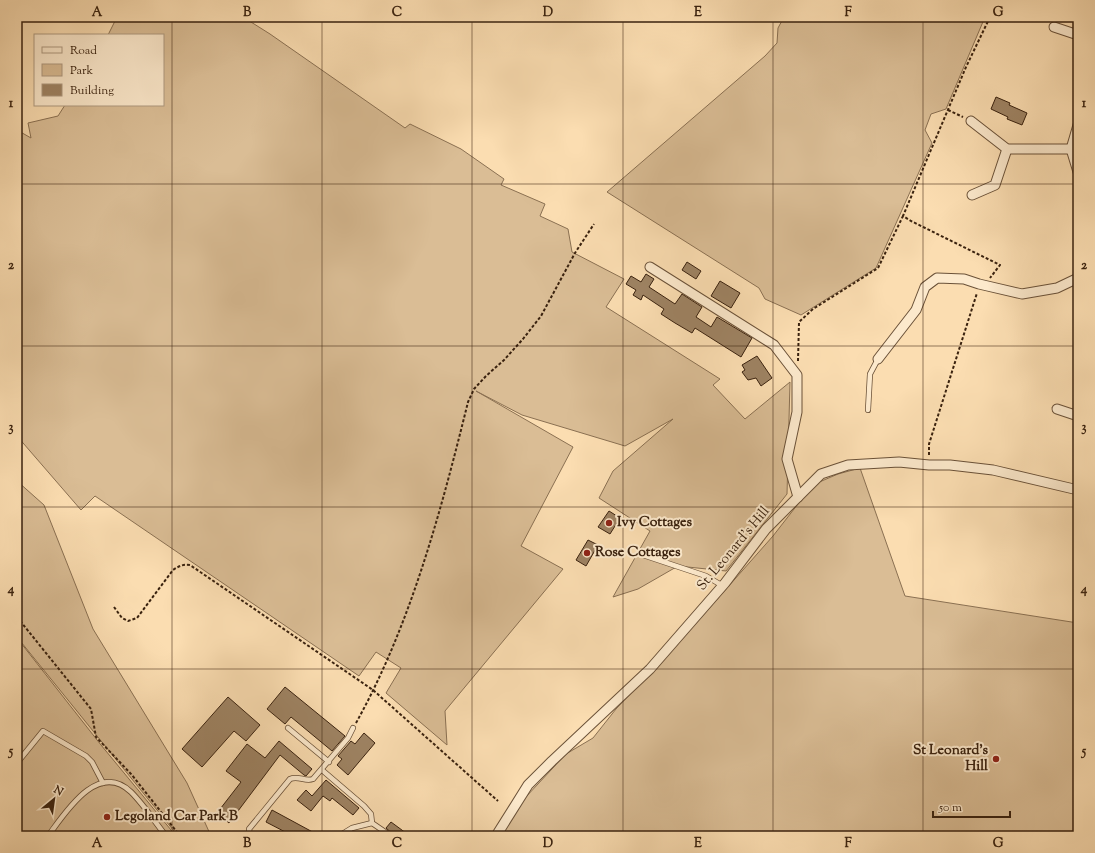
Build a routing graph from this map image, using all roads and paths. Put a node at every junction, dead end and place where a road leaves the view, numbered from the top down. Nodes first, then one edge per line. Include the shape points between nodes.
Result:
1 (990, 17) edge
2 (1054, 27) dead end
3 (1078, 35) edge
4 (948, 110) junction
5 (971, 121) joint
6 (1078, 125) edge
7 (1007, 149) junction
8 (1071, 149) junction
9 (1078, 172) edge
10 (972, 195) dead end
11 (903, 216) junction
12 (594, 224) dead end
13 (650, 267) dead end
14 (1078, 278) edge
15 (982, 285) junction
16 (878, 359) joint
17 (797, 374) junction
18 (1056, 409) dead end
19 (868, 410) dead end
20 (1078, 416) edge
21 (929, 465) junction
22 (1078, 490) edge
23 (798, 497) junction
24 (643, 555) dead end
25 (723, 586) junction
26 (114, 607) dead end
27 (17, 617) edge
28 (373, 690) junction
29 (288, 728) dead end
30 (353, 728) joint
31 (329, 762) junction
32 (17, 763) edge
33 (322, 770) junction
34 (103, 783) junction
35 (498, 801) dead end
36 (372, 823) junction
37 (48, 836) edge
38 (166, 836) edge
39 (180, 836) edge
40 (250, 836) edge
41 (339, 836) edge
42 (391, 836) edge
43 (496, 836) edge

1 - 4 path
2 - 3 street
4 - 5 path
4 - 11 path
5 - 7 street
6 - 8 street
7 - 8 street
7 - 10 street via 995,185
8 - 9 street
11 - 15 path via 1000,265
11 - 17 path via 878,268 813,309 799,322
12 - 28 path via 541,316 474,389 468,402 432,535 396,638
13 - 17 street via 774,345
14 - 15 street via 1057,288 1022,294
15 - 16 street via 964,279 938,278 924,287 916,310
15 - 21 path via 929,444
16 - 19 lane via 870,374
17 - 23 street via 798,412 787,459
18 - 20 street
21 - 22 street, St. Leonard's Hill via 993,470
21 - 23 street, St. Leonard's Hill via 899,462 848,466 821,474
23 - 25 street, St. Leonard's Hill via 766,529
24 - 25 lane via 706,576
25 - 43 street, St. Leonard's Hill via 650,669 528,786
26 - 28 path via 122,618 128,621 137,618 173,570 184,564 190,565
27 - 39 path via 91,709 96,737 132,775
28 - 30 path
28 - 35 path
29 - 31 lane
30 - 31 lane
31 - 33 lane
32 - 34 lane via 43,731 86,756
33 - 36 lane via 364,806 371,814
33 - 40 lane via 309,781 294,777 290,779 250,829
34 - 37 lane via 92,786 81,795
34 - 38 lane via 121,785 131,792
36 - 41 lane via 352,828
36 - 42 lane

